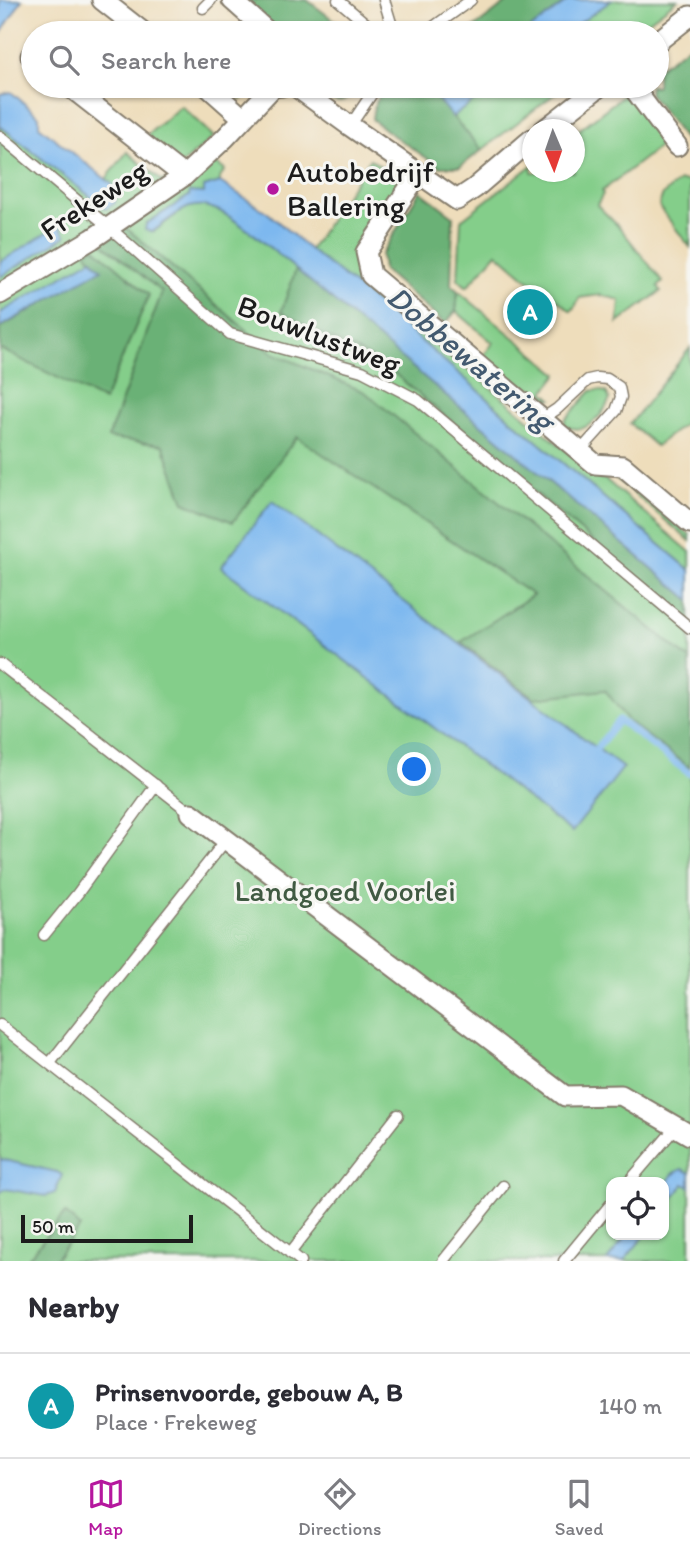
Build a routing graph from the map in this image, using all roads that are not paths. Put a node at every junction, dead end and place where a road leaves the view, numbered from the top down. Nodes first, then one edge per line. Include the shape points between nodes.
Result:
1 (102, 0) edge
2 (211, 0) edge
3 (232, 0) edge
4 (338, 0) edge
5 (384, 0) edge
6 (471, 0) edge
7 (203, 8) dead end
8 (690, 16) edge
9 (129, 21) edge
10 (256, 21) edge
11 (363, 21) edge
12 (390, 21) edge
13 (442, 21) edge
14 (669, 33) edge
15 (84, 98) edge
16 (220, 98) edge
17 (262, 98) edge
18 (311, 98) edge
19 (369, 98) edge
20 (585, 98) edge
21 (641, 98) edge
22 (243, 118) junction
23 (558, 119) edge
24 (349, 126) junction
25 (0, 136) edge
26 (677, 146) dead end
27 (522, 148) edge
28 (419, 173) junction
29 (184, 176) junction
30 (110, 228) junction
31 (0, 293) edge
32 (542, 419) junction
33 (588, 458) junction
34 (689, 520) edge
35 (690, 628) edge
36 (0, 664) edge
37 (156, 785) junction
38 (191, 813) joint
39 (226, 840) junction
40 (44, 935) dead end
41 (0, 1025) edge
42 (50, 1063) junction
43 (398, 1115) dead end
44 (683, 1131) edge
45 (634, 1177) edge
46 (503, 1186) dead end
47 (606, 1210) edge
48 (290, 1253) junction
49 (301, 1261) edge
50 (443, 1261) edge
51 (564, 1261) edge

1 - 9 street
2 - 7 lane
3 - 10 street
4 - 11 lane
5 - 12 lane
6 - 13 lane
8 - 14 street
15 - 29 street, Frekeweg
16 - 22 street
17 - 22 street, Frekeweg
18 - 24 street
19 - 24 lane
20 - 23 street
21 - 26 street
22 - 29 street, Frekeweg
24 - 28 street
25 - 30 lane, Bouwlustweg
27 - 28 street via 457,200
28 - 32 street via 366,252 370,275
29 - 30 street, Frekeweg
30 - 31 street, Frekeweg
30 - 35 lane, Bouwlustweg via 230,334 362,371 418,400
32 - 33 street
32 - 33 lane via 588,380 607,379 619,387 616,411
33 - 34 street via 623,466
36 - 37 lane
37 - 38 lane
37 - 40 lane
38 - 39 street
39 - 42 lane
39 - 44 street via 565,1096 621,1095
41 - 42 lane
42 - 48 lane
43 - 48 lane
44 - 45 lane
46 - 50 lane
47 - 51 lane
48 - 49 lane

